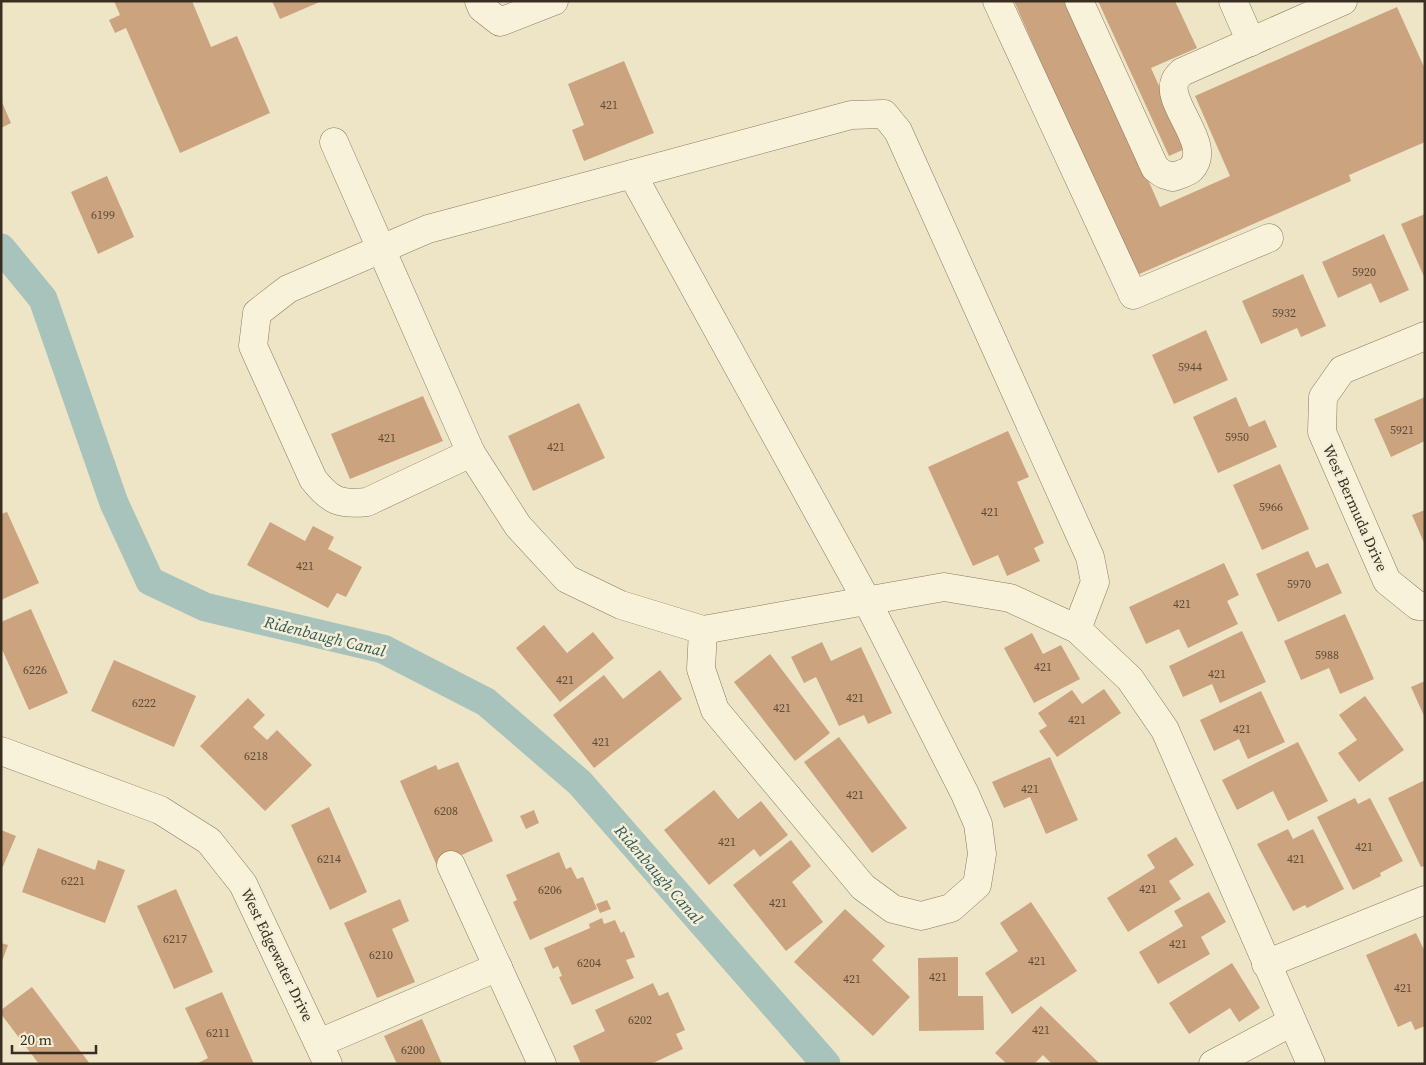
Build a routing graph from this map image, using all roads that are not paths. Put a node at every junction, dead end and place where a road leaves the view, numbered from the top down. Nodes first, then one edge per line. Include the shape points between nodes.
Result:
1 (479, 1) edge
2 (554, 1) edge
3 (997, 1) edge
4 (1079, 1) edge
5 (1233, 1) edge
6 (1343, 1) edge
7 (1251, 42) junction
8 (334, 142) dead end
9 (632, 174) junction
10 (1270, 238) dead end
11 (381, 250) junction
12 (1425, 336) edge
13 (471, 453) junction
14 (867, 601) junction
15 (1421, 606) edge
16 (1077, 629) junction
17 (703, 630) junction
18 (1, 751) edge
19 (451, 865) dead end
20 (1425, 900) edge
21 (1266, 964) junction
22 (498, 967) junction
23 (1292, 1022) junction
24 (323, 1054) edge
25 (542, 1064) edge
26 (1214, 1064) edge
27 (1311, 1064) edge

1 - 2 street via 482,8 500,22
3 - 10 street via 1133,294
4 - 7 street via 1155,168 1173,178 1191,170 1197,158 1197,147 1173,92 1175,81 1182,72
5 - 7 street
6 - 7 street
8 - 11 street
9 - 11 street via 428,228
9 - 14 street
9 - 16 street via 851,115 884,114 898,131 1090,557 1095,582
11 - 13 street
11 - 13 street via 288,289 258,313 253,346 313,479 324,493 338,502 367,502
12 - 15 street, West Bermuda Drive via 1342,370 1323,397 1322,432 1387,582
13 - 17 street via 518,526 567,579 621,605
14 - 16 street via 944,587 1010,598
14 - 17 street
14 - 17 street via 978,824 982,854 977,885 951,908 921,916 893,909 863,887 715,710 701,669
16 - 21 street via 1130,679 1165,730
18 - 24 street, West Edgewater Drive via 160,810 209,841 244,884
19 - 22 street
20 - 21 street
21 - 23 street
22 - 24 street
22 - 25 street
23 - 26 street
23 - 27 street

